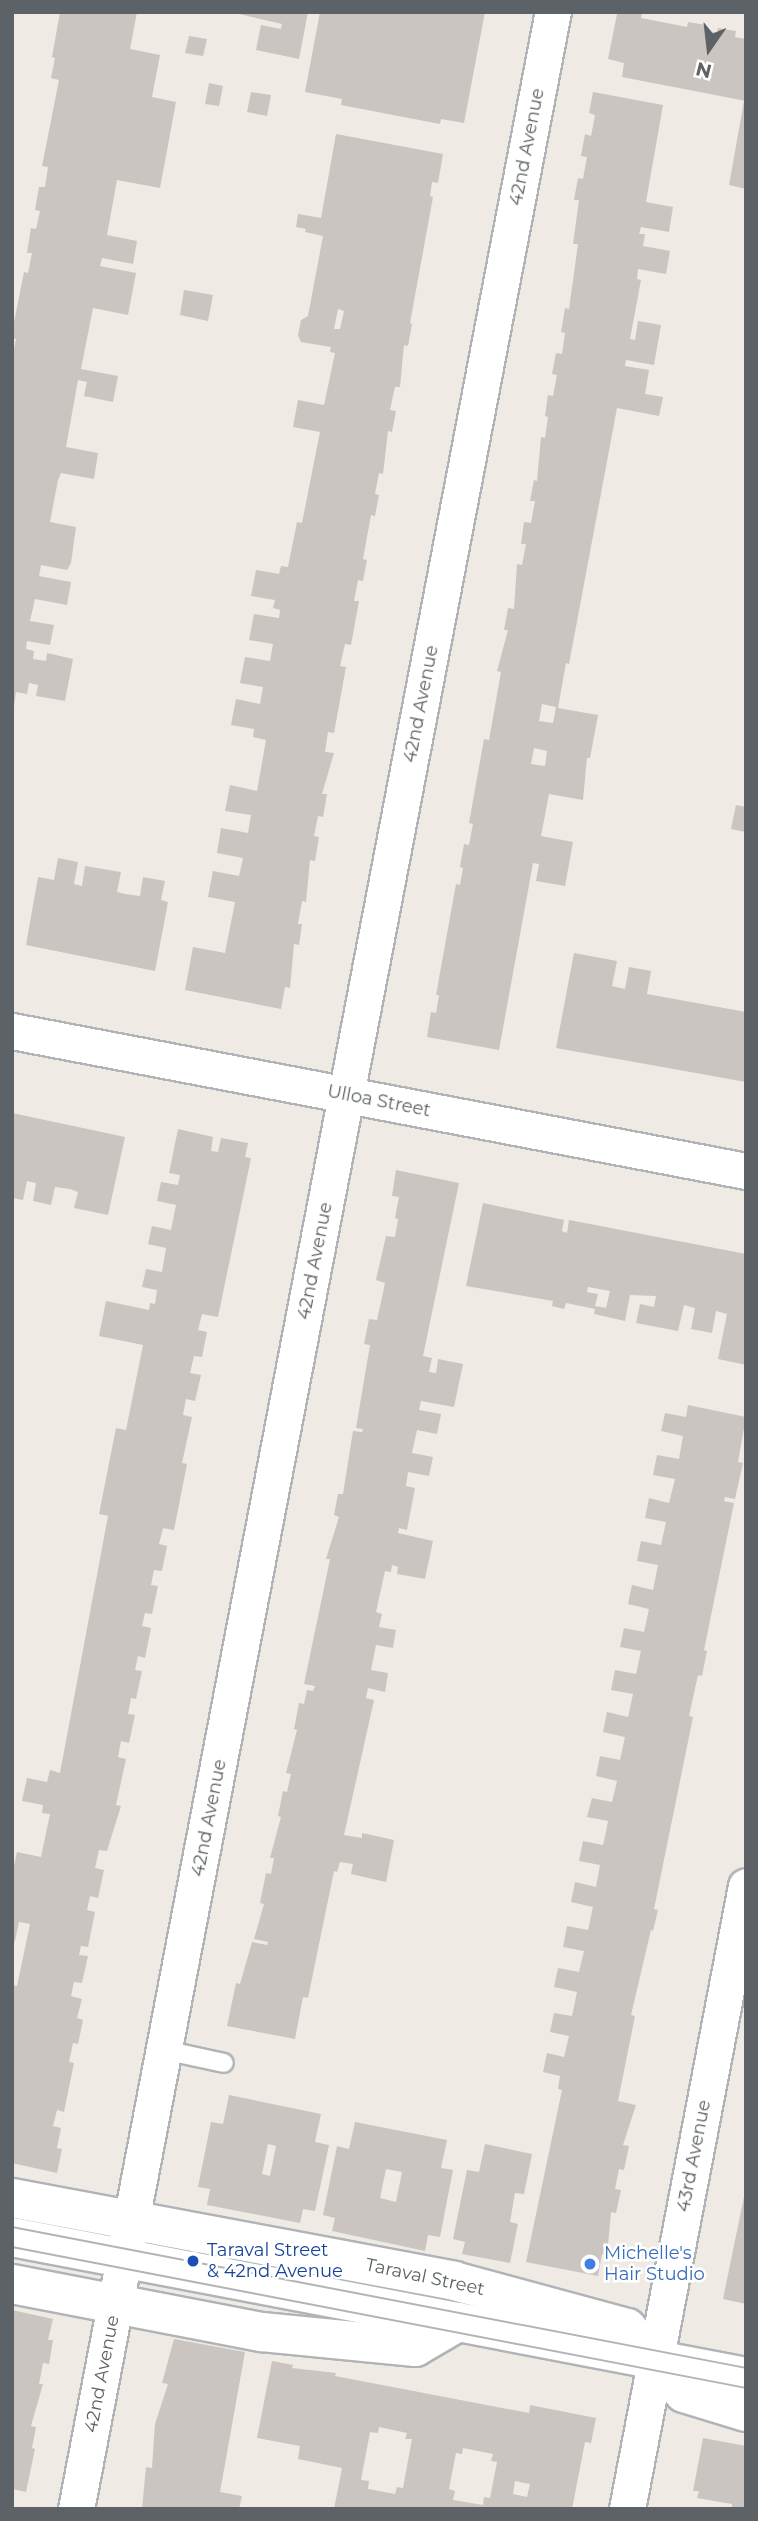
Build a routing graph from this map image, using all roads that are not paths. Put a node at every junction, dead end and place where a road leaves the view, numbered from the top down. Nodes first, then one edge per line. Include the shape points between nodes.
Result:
1 (553, 12) edge
2 (12, 1031) edge
3 (346, 1094) junction
4 (746, 1171) edge
5 (746, 1886) edge
6 (164, 2050) junction
7 (224, 2063) dead end
8 (12, 2198) edge
9 (131, 2220) junction
10 (12, 2238) edge
11 (124, 2259) junction
12 (12, 2284) edge
13 (116, 2304) junction
14 (458, 2322) junction
15 (655, 2360) junction
16 (746, 2377) edge
17 (746, 2412) edge
18 (76, 2509) edge
19 (627, 2509) edge

1 - 3 street, 42nd Avenue
2 - 3 street, Ulloa Street
3 - 4 street, Ulloa Street
3 - 6 street, 42nd Avenue
5 - 15 street, 43rd Avenue
6 - 7 lane
6 - 9 street, 42nd Avenue
8 - 9 street, Taraval Street
9 - 11 street, 42nd Avenue
9 - 15 street, Taraval Street via 454,2281 627,2328
10 - 11 street
11 - 13 street, 42nd Avenue
11 - 14 street
12 - 13 street
13 - 14 street via 262,2332 415,2347
13 - 18 street, 42nd Avenue
14 - 15 street
15 - 16 street
15 - 17 street, Taraval Street via 684,2393
15 - 19 street, 43rd Avenue

